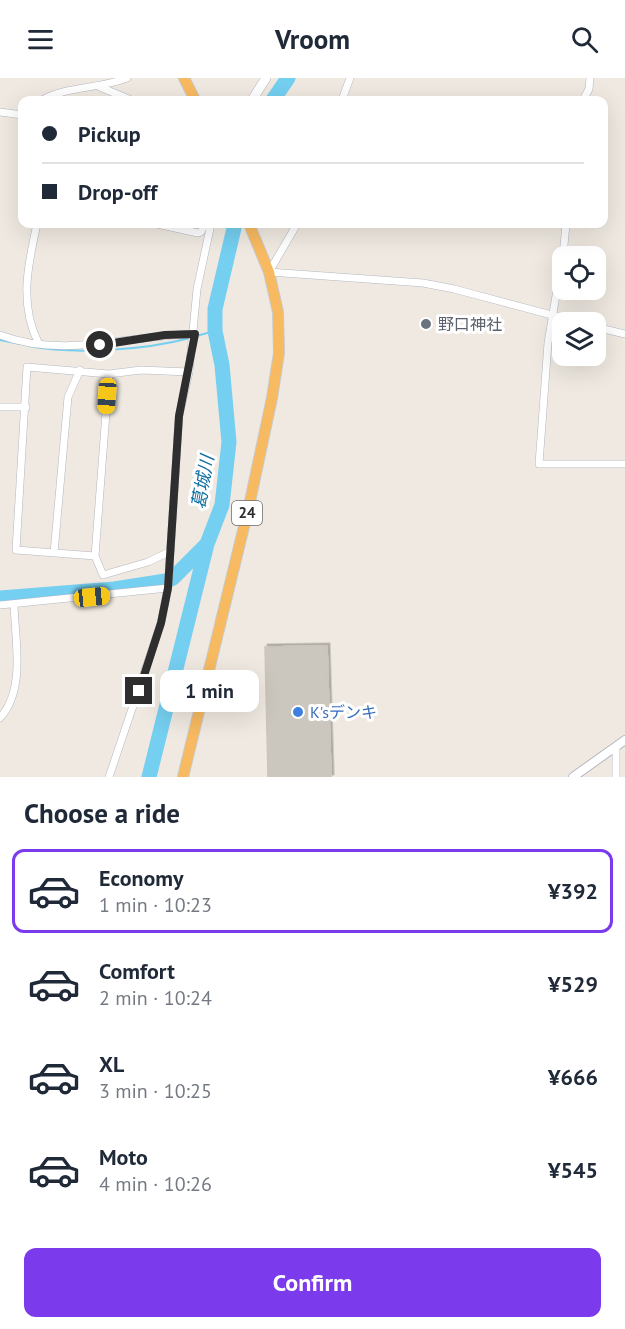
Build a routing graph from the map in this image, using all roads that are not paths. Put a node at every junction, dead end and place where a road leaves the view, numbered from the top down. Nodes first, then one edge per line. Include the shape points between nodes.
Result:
1 (128, 78) edge
2 (184, 78) edge
3 (266, 78) edge
4 (350, 78) edge
5 (590, 78) edge
6 (100, 87) junction
7 (52, 96) edge
8 (121, 96) edge
9 (193, 96) edge
10 (255, 96) edge
11 (343, 96) edge
12 (585, 96) edge
13 (0, 112) edge
14 (18, 114) edge
15 (36, 228) edge
16 (175, 228) edge
17 (203, 228) edge
18 (210, 228) edge
19 (251, 228) edge
20 (295, 228) edge
21 (566, 228) edge
22 (564, 246) edge
23 (269, 272) junction
24 (552, 315) edge
25 (606, 329) edge
26 (552, 330) edge
27 (0, 334) edge
28 (195, 334) junction
29 (625, 334) edge
30 (38, 342) junction
31 (80, 370) junction
32 (189, 372) junction
33 (109, 374) junction
34 (0, 407) edge
35 (26, 407) junction
36 (625, 464) edge
37 (54, 553) junction
38 (95, 556) junction
39 (169, 556) junction
40 (168, 588) junction
41 (14, 604) junction
42 (0, 605) edge
43 (0, 718) edge
44 (625, 740) edge
45 (616, 748) junction
46 (109, 777) edge
47 (183, 777) edge
48 (573, 777) edge
49 (616, 777) edge

1 - 6 street
2 - 9 highway
3 - 10 main road
4 - 11 street
5 - 12 street
6 - 7 street
6 - 8 street
13 - 14 street
15 - 30 street via 26,292 31,329
16 - 17 street via 198,233
18 - 28 street via 197,289
19 - 23 highway, 24
20 - 23 street
21 - 22 street
23 - 24 street via 423,284
23 - 47 highway, 24 via 278,312 279,353 273,398
25 - 29 street
26 - 36 street via 539,464
27 - 30 street
28 - 30 street via 100,345
28 - 32 street
31 - 33 street
31 - 35 street via 27,367
31 - 37 street via 68,397
32 - 33 street via 141,370
32 - 39 street via 179,416
33 - 38 street
34 - 35 street
35 - 37 street via 16,550
37 - 38 street
38 - 39 street via 102,575
39 - 40 street
40 - 41 street
40 - 46 street via 161,623
41 - 42 street
41 - 43 street via 16,682 9,709
44 - 45 street
45 - 48 street
45 - 49 street

